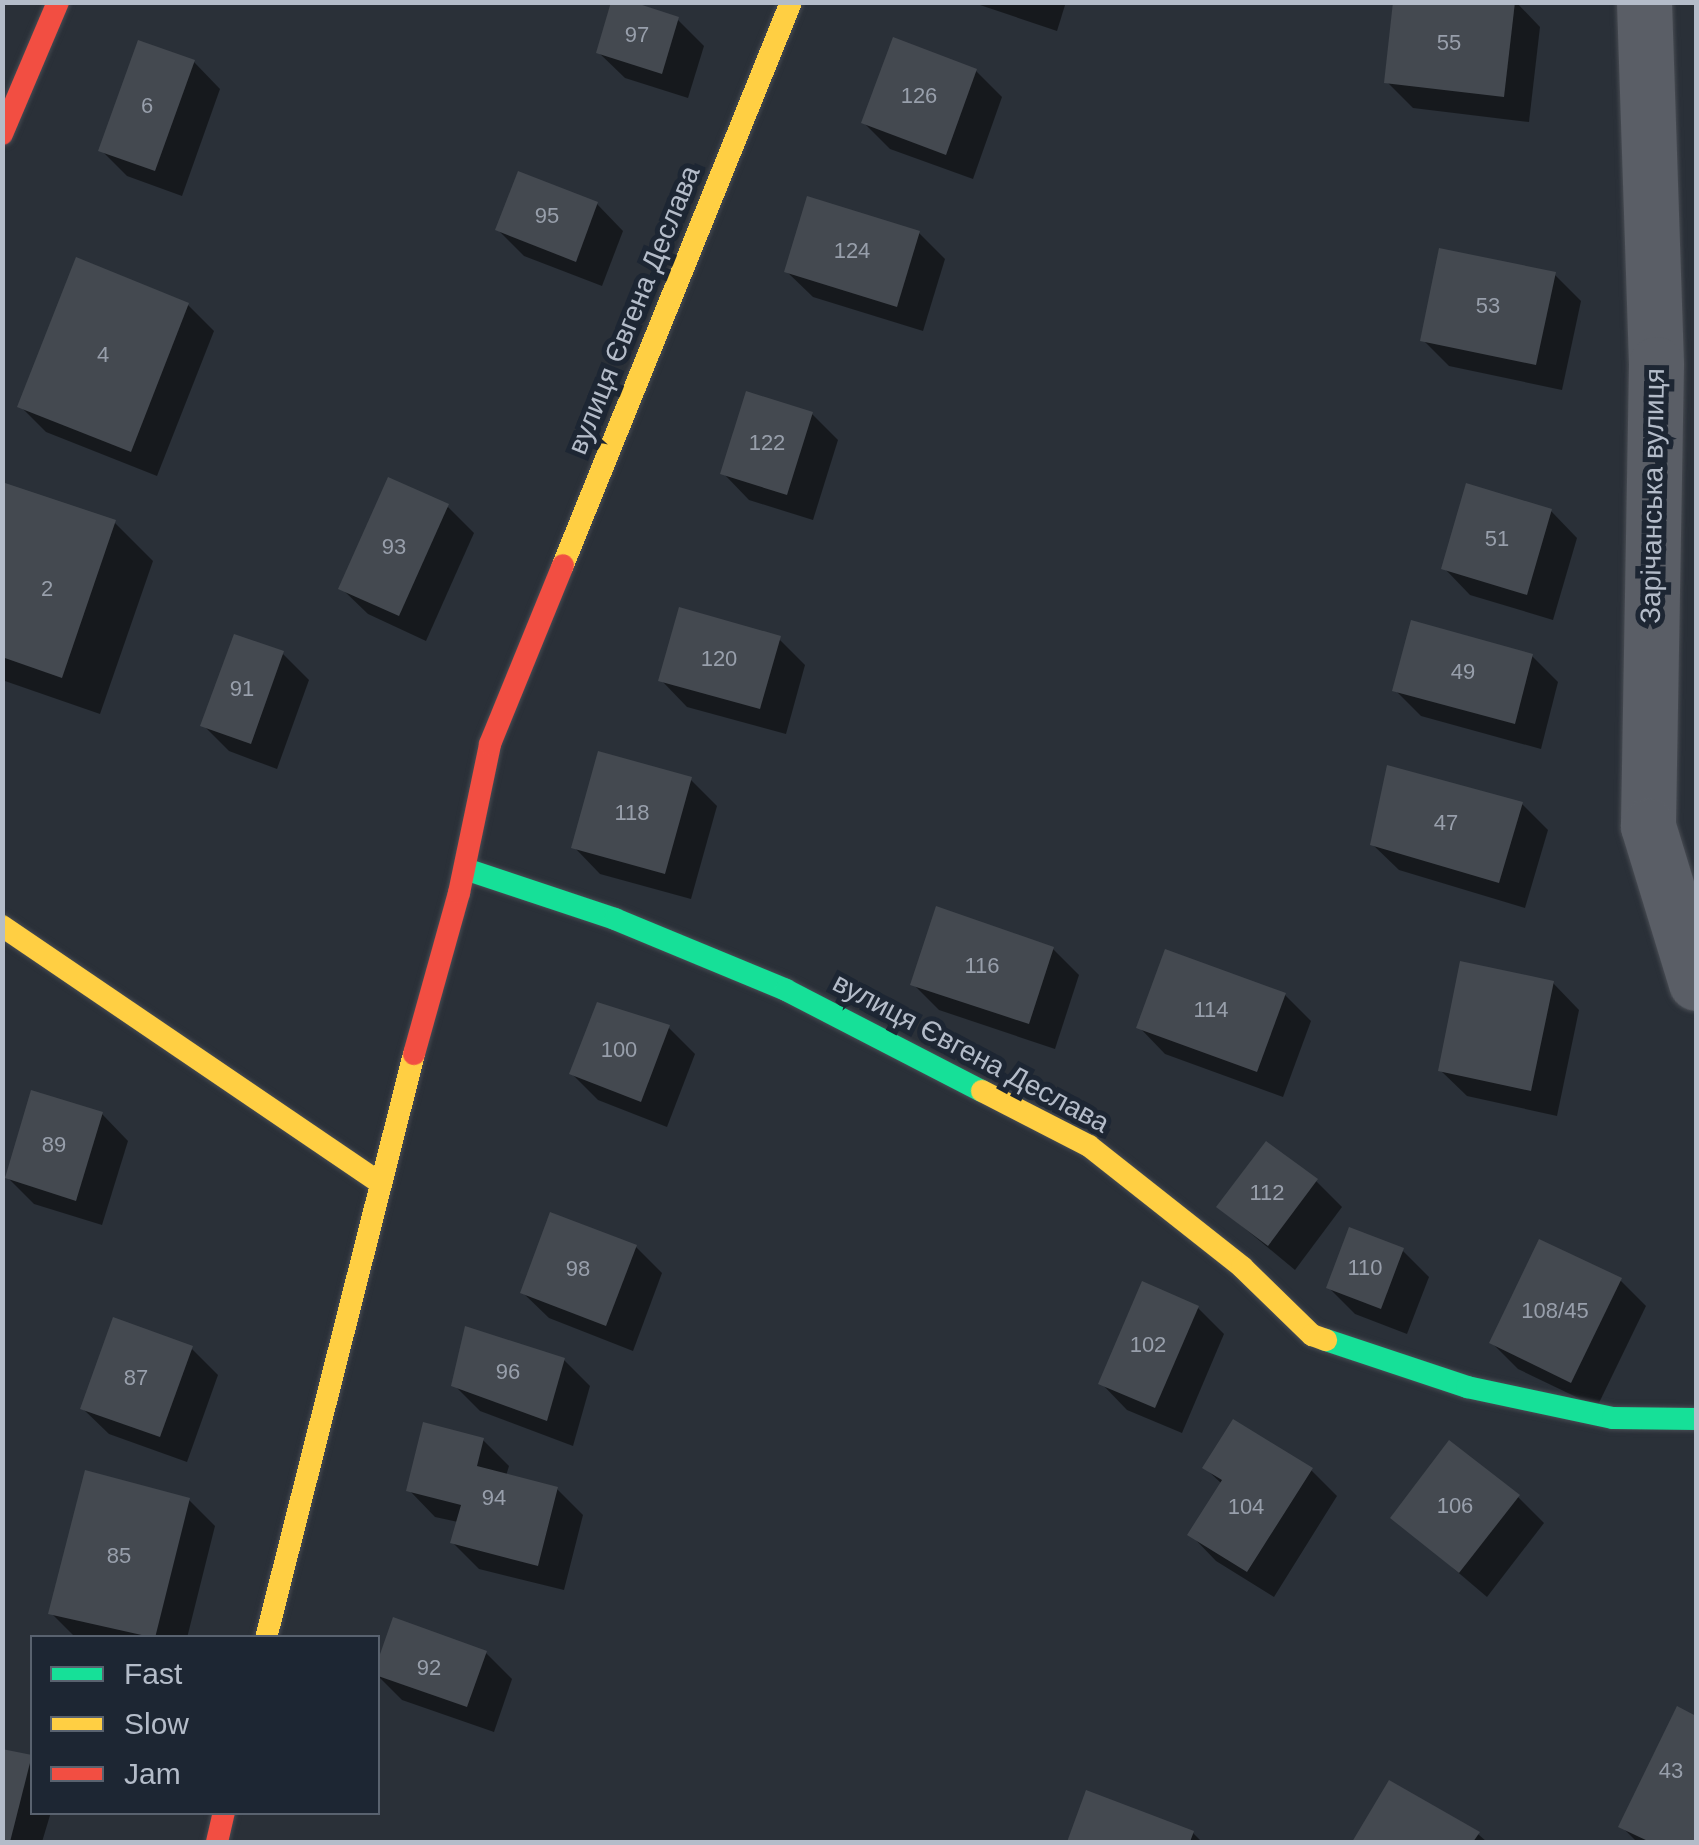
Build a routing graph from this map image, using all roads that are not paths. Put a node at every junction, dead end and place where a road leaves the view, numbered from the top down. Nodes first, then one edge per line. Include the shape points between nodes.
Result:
1 (58, 2) edge
2 (792, 2) edge
3 (1644, 2) edge
4 (2, 134) edge
5 (465, 869) junction
6 (2, 926) edge
7 (1696, 983) edge
8 (379, 1182) junction
9 (1696, 1418) edge
10 (267, 1635) edge
11 (223, 1815) edge
12 (218, 1842) edge

1 - 4 street
2 - 5 street, вулиця Євгена Деслава via 490,744
3 - 7 street, Зарічанська вулиця via 1656,364 1648,826
5 - 8 street, вулиця Євгена Деслава
5 - 9 street, вулиця Євгена Деслава via 615,920 786,990 1089,1146 1242,1267 1312,1336 1467,1388 1613,1418
6 - 8 street
8 - 10 street, вулиця Євгена Деслава
11 - 12 street

